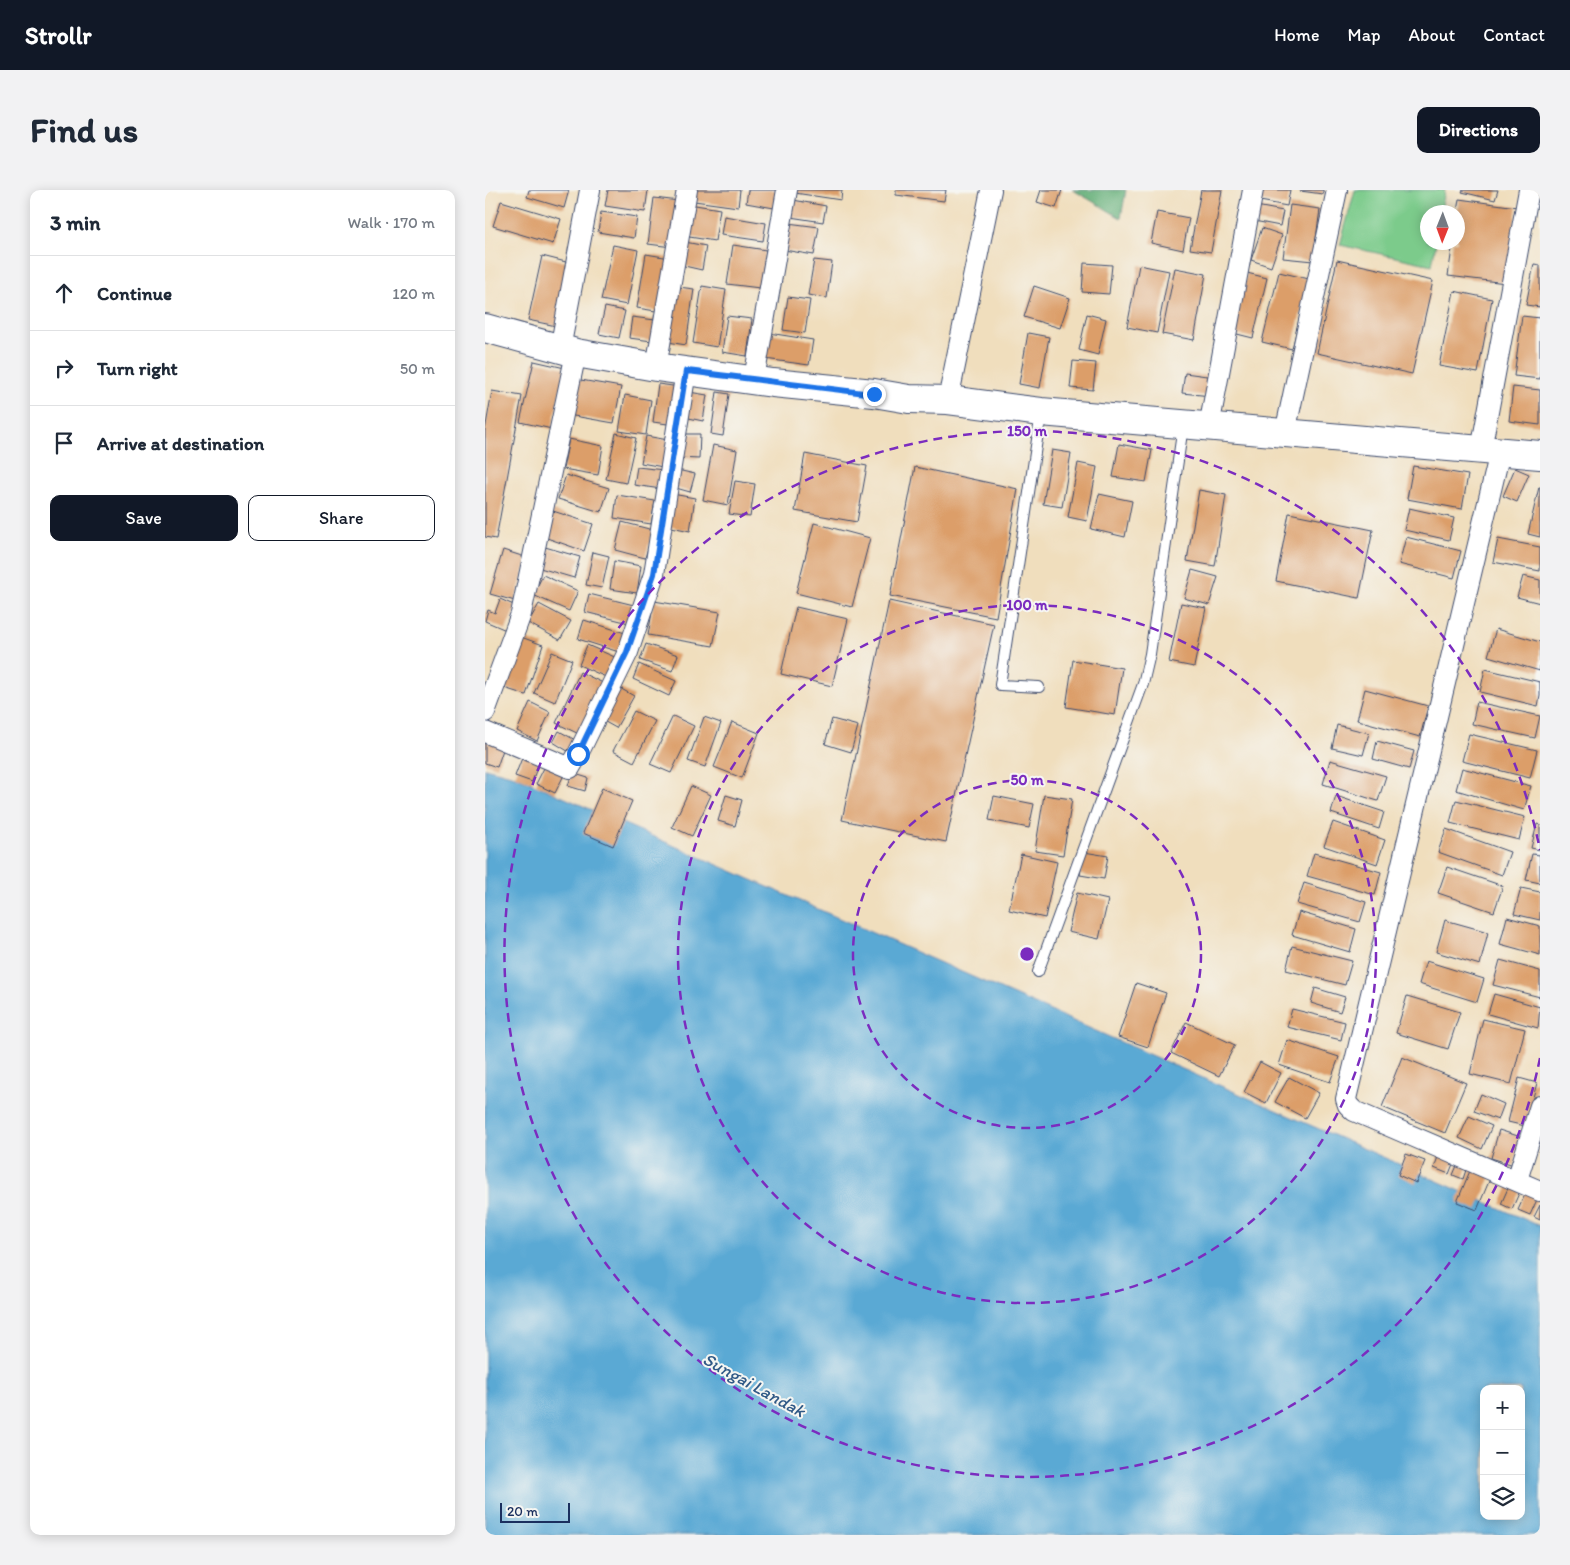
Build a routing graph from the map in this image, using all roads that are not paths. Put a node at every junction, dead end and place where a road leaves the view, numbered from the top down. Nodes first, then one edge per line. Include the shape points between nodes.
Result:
1 (590, 190) edge
2 (687, 190) edge
3 (787, 190) edge
4 (991, 190) edge
5 (1253, 190) edge
6 (1337, 190) edge
7 (1529, 190) edge
8 (486, 331) edge
9 (568, 351) junction
10 (656, 366) junction
11 (686, 371) junction
12 (754, 379) junction
13 (948, 400) junction
14 (1041, 412) junction
15 (1196, 426) junction
16 (1285, 434) junction
17 (1490, 451) junction
18 (1540, 455) edge
19 (1039, 687) dead end
20 (485, 712) edge
21 (485, 732) edge
22 (1038, 972) dead end
23 (1540, 1106) edge
24 (1517, 1180) junction
25 (1540, 1191) edge

1 - 9 street
2 - 10 street
3 - 12 street
4 - 13 street
5 - 15 street
6 - 16 street
7 - 17 street
8 - 9 main road
9 - 10 main road
9 - 20 street via 521,614
10 - 11 main road
11 - 12 main road
11 - 21 street via 654,574 627,652 578,754 570,768
12 - 13 main road via 909,399
13 - 14 main road
14 - 15 main road
14 - 19 lane via 1000,685
15 - 16 main road
15 - 22 lane via 1143,684
16 - 17 main road
17 - 18 main road
17 - 24 street via 1347,1105 1354,1111
23 - 24 street
24 - 25 street

